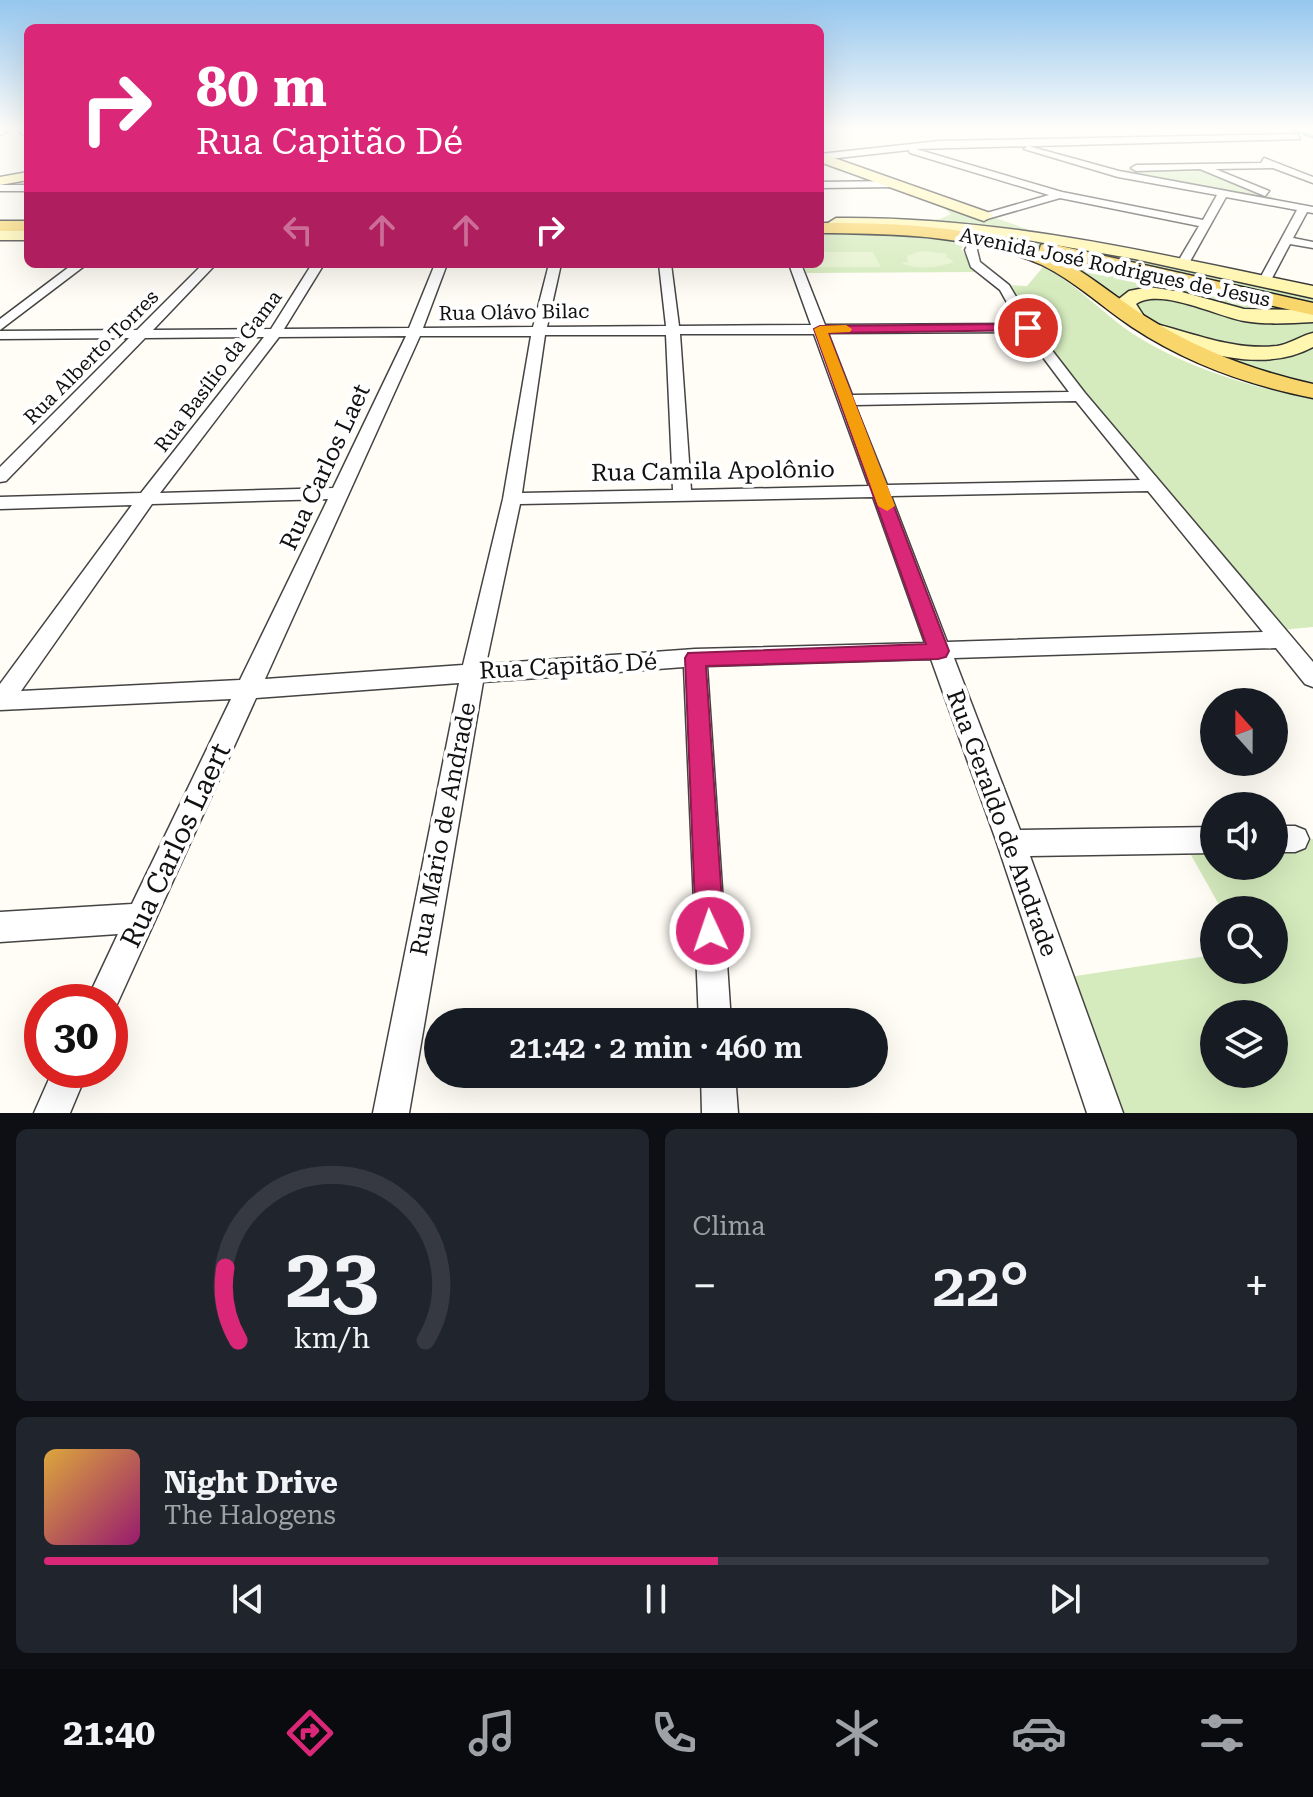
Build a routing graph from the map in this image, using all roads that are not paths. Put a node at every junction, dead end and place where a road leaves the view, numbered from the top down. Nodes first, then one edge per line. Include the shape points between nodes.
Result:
1 (870, 182) edge
2 (889, 182) edge
3 (1017, 182) edge
4 (1164, 182) edge
5 (1240, 182) edge
6 (895, 184) junction
7 (824, 185) edge
8 (878, 185) junction
9 (0, 188) edge
10 (24, 188) edge
11 (1223, 194) junction
12 (1060, 195) junction
13 (1308, 209) edge
14 (987, 216) junction
15 (904, 223) junction
16 (825, 224) edge
17 (1206, 224) junction
18 (975, 240) junction
19 (1284, 240) junction
20 (1074, 242) junction
21 (1313, 245) edge
22 (76, 268) edge
23 (206, 268) edge
24 (316, 268) edge
25 (439, 268) edge
26 (554, 268) edge
27 (665, 268) edge
28 (797, 268) edge
29 (1185, 273) junction
30 (1264, 282) junction
31 (1313, 292) edge
32 (1107, 300) junction
33 (1313, 309) edge
34 (1313, 316) edge
35 (1142, 324) junction
36 (0, 326) edge
37 (1028, 328) junction
38 (673, 329) junction
39 (820, 329) junction
40 (539, 331) junction
41 (275, 333) junction
42 (143, 334) junction
43 (414, 334) junction
44 (0, 335) edge
45 (1313, 339) edge
46 (1313, 391) edge
47 (1080, 396) junction
48 (845, 400) junction
49 (0, 477) edge
50 (1155, 485) junction
51 (882, 491) junction
52 (339, 493) junction
53 (682, 497) junction
54 (146, 499) junction
55 (512, 499) junction
56 (0, 503) edge
57 (1280, 640) junction
58 (938, 651) junction
59 (695, 658) junction
60 (473, 672) junction
61 (1313, 678) edge
62 (248, 689) junction
63 (0, 701) edge
64 (1200, 840) edge
65 (1011, 843) junction
66 (140, 918) junction
67 (0, 927) edge
68 (110, 984) edge
69 (714, 1008) edge
70 (63, 1088) edge
71 (719, 1088) edge
72 (52, 1113) edge
73 (391, 1113) edge
74 (720, 1113) edge
75 (1105, 1113) edge

1 - 8 street
2 - 6 street
3 - 12 street
4 - 11 street
5 - 13 street
6 - 8 street
6 - 14 street
7 - 8 street
8 - 15 street via 953,212 952,219
9 - 10 street
11 - 13 street
11 - 17 street
12 - 14 street
12 - 17 street
13 - 19 street
14 - 20 street
15 - 16 street
15 - 20 street via 982,226
16 - 18 main road, Avenida José Rodrigues de Jesus
16 - 29 main road, Avenida José Rodrigues de Jesus via 913,227
17 - 29 street
18 - 32 main road, Avenida José Rodrigues de Jesus via 1047,261
18 - 37 street via 975,264 1005,288
19 - 21 street
19 - 30 street
20 - 29 street
22 - 36 street
23 - 42 street, Rua Alberto Torres
24 - 41 street, Rua Basílio da Gama
25 - 43 street, Rua Carlos Laet
26 - 40 street, Rua Mário de Andrade
27 - 38 street
28 - 39 street, Rua Geraldo de Andrade
29 - 30 street
29 - 32 main road via 1110,274 1097,283
29 - 33 main road, Avenida José Rodrigues de Jesus
30 - 31 street
32 - 35 main road, Avenida José Rodrigues de Jesus
34 - 35 street via 1243,315 1144,293 1125,302
35 - 45 street via 1195,343 1264,353
35 - 46 main road, Avenida José Rodrigues de Jesus via 1208,361
37 - 39 street, Rua Olávo Bilac
37 - 47 street
38 - 39 street, Rua Olávo Bilac
38 - 40 street, Rua Olávo Bilac
38 - 53 street
39 - 48 street, Rua Geraldo de Andrade
40 - 43 street, Rua Olávo Bilac
40 - 55 street, Rua Mário de Andrade
41 - 42 street, Rua Olávo Bilac
41 - 43 street, Rua Olávo Bilac
41 - 54 street, Rua Basílio da Gama
42 - 44 street, Rua Olávo Bilac
42 - 49 street, Rua Alberto Torres
43 - 52 street, Rua Carlos Laet
47 - 48 street
47 - 50 street
48 - 51 street, Rua Geraldo de Andrade
50 - 51 street, Rua Camila Apolônio
50 - 57 street
51 - 53 street, Rua Camila Apolônio
51 - 58 street, Rua Geraldo de Andrade
52 - 54 street
52 - 62 street, Rua Carlos Laet
53 - 55 street, Rua Camila Apolônio
54 - 56 street
54 - 63 street, Rua Basílio da Gama
55 - 60 street, Rua Mário de Andrade
57 - 58 street, Rua Capitão Dé
57 - 61 street
58 - 59 street, Rua Capitão Dé
58 - 65 street, Rua Geraldo de Andrade
59 - 60 street, Rua Capitão Dé
59 - 69 street
60 - 62 street, Rua Capitão Dé
60 - 73 street, Rua Mário de Andrade
62 - 63 street, Rua Capitão Dé
62 - 66 street, Rua Carlos Laert
64 - 65 street
65 - 75 street, Rua Geraldo de Andrade
66 - 67 street
66 - 68 street, Rua Carlos Laert
70 - 72 street
71 - 74 street

